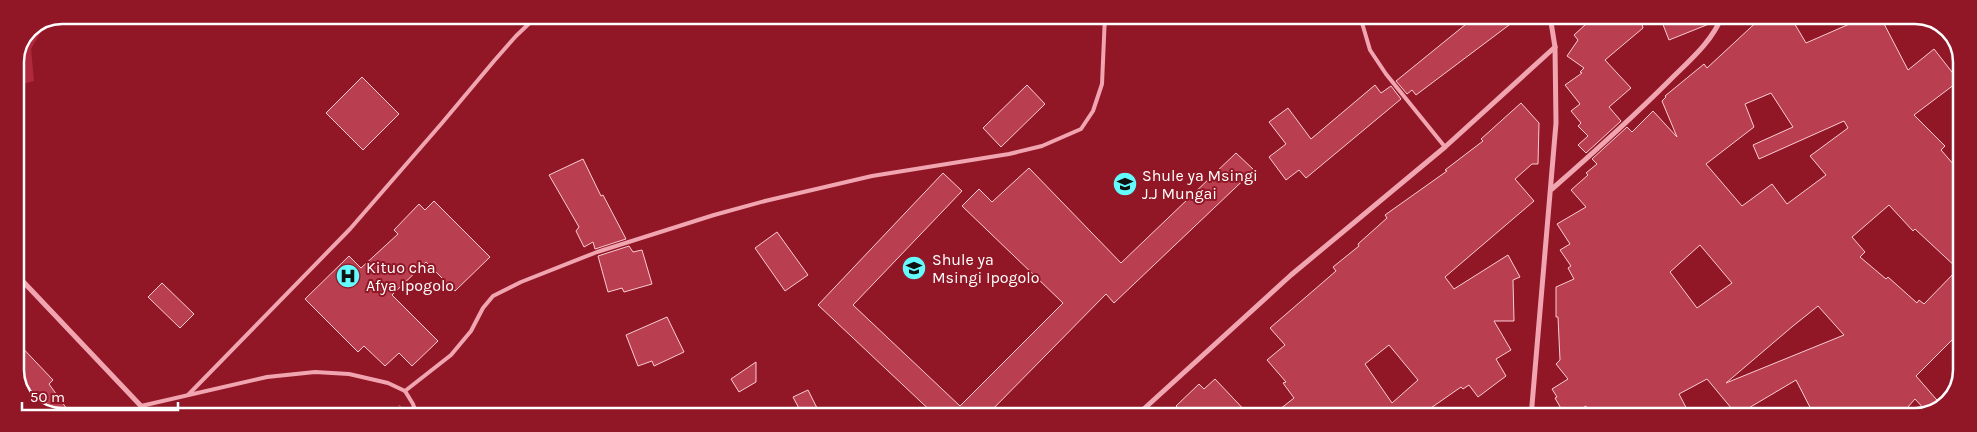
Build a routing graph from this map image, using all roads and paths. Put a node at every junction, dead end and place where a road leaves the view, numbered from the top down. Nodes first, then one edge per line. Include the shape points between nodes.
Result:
1 (529, 24) edge
2 (1105, 24) edge
3 (1362, 24) edge
4 (1551, 24) edge
5 (1719, 24) edge
6 (1555, 47) junction
7 (1445, 147) junction
8 (1552, 189) junction
9 (24, 282) edge
10 (405, 391) junction
11 (188, 395) junction
12 (141, 406) junction
13 (143, 408) edge
14 (414, 408) edge
15 (1145, 408) edge
16 (1532, 408) edge

1 - 11 lane via 350,229
2 - 10 lane via 1102,84 1093,112 1081,129 1042,146 1009,154 872,176 765,201 597,252 493,296 471,332 451,355
3 - 7 lane via 1370,50 1386,74
4 - 6 street
5 - 8 street via 1702,48
6 - 7 street
6 - 8 street via 1556,122
7 - 15 street via 1291,275
8 - 16 street
9 - 12 street
10 - 11 lane via 388,383 349,374 315,372 267,377
10 - 14 lane
11 - 12 lane
12 - 13 street

